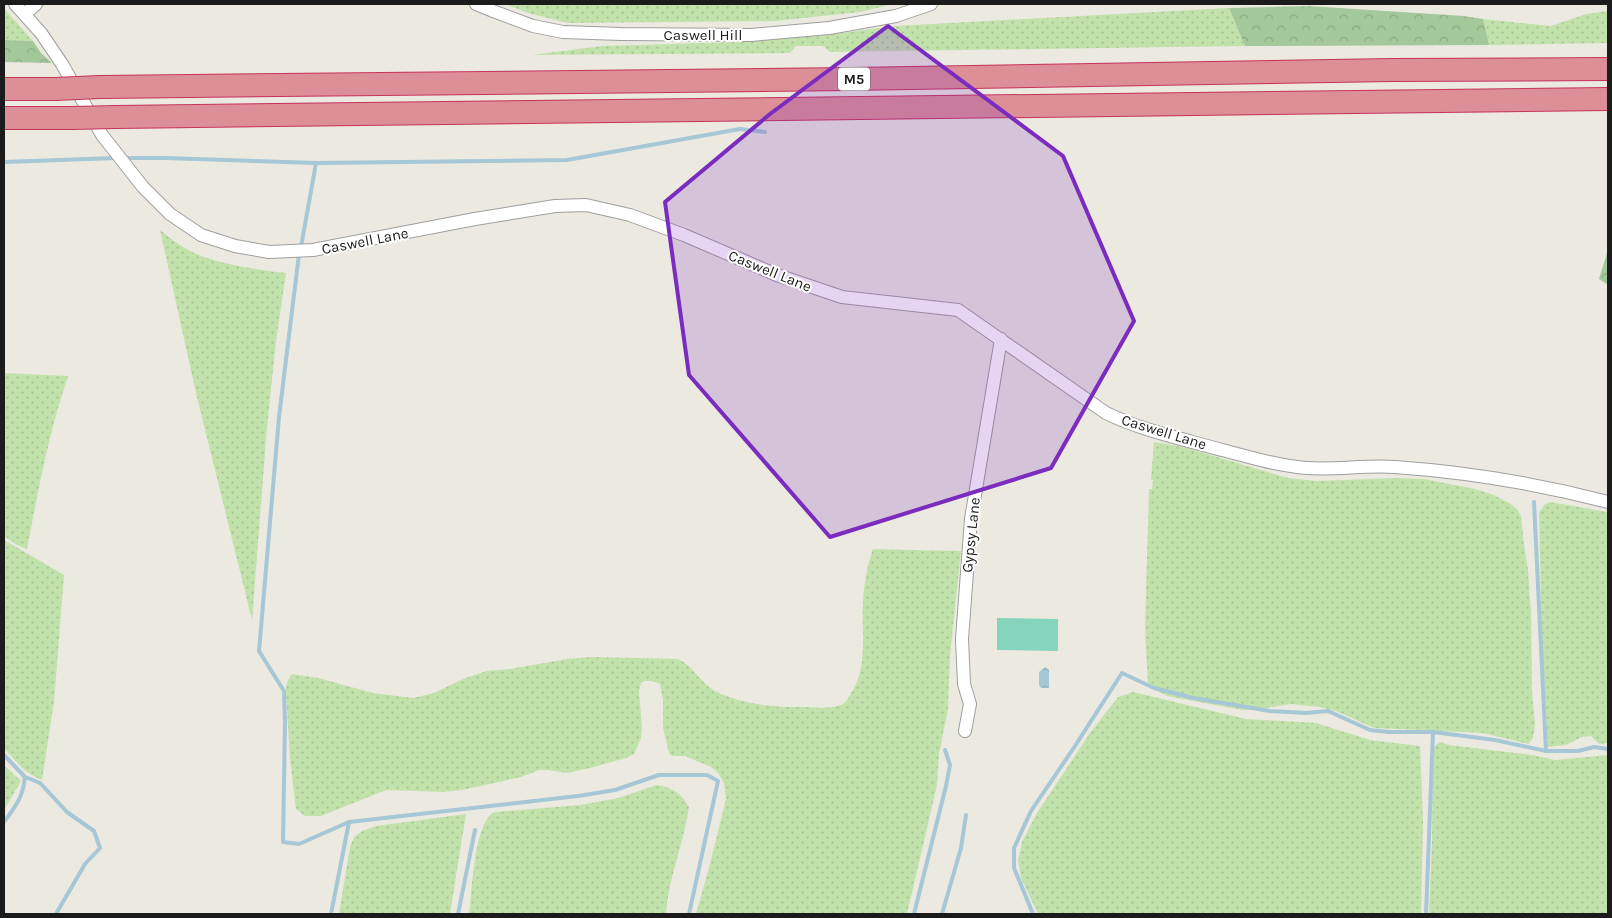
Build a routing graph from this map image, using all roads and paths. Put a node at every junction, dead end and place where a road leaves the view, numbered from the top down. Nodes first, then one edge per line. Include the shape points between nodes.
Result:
1 (15, 4) edge
2 (36, 4) edge
3 (476, 4) edge
4 (930, 4) edge
5 (25, 14) junction
6 (1608, 69) edge
7 (4, 89) edge
8 (1608, 99) edge
9 (4, 118) edge
10 (1001, 339) junction
11 (1608, 502) edge
12 (965, 731) dead end

1 - 5 street, Caswell Lane
2 - 5 street
3 - 4 street, Caswell Hill via 532,26 563,32 751,35 839,26 896,16
5 - 10 street, Caswell Lane via 62,64 102,135 143,187 170,214 201,234 235,246 269,252 313,250 555,206 586,206 630,214 777,275 842,297 958,310
6 - 7 highway, M5, bridge
8 - 9 highway, M5, bridge
10 - 11 street, Caswell Lane via 1106,413 1167,435 1285,466 1438,471
10 - 12 street, Gypsy Lane via 970,520 962,639 964,684 970,704

